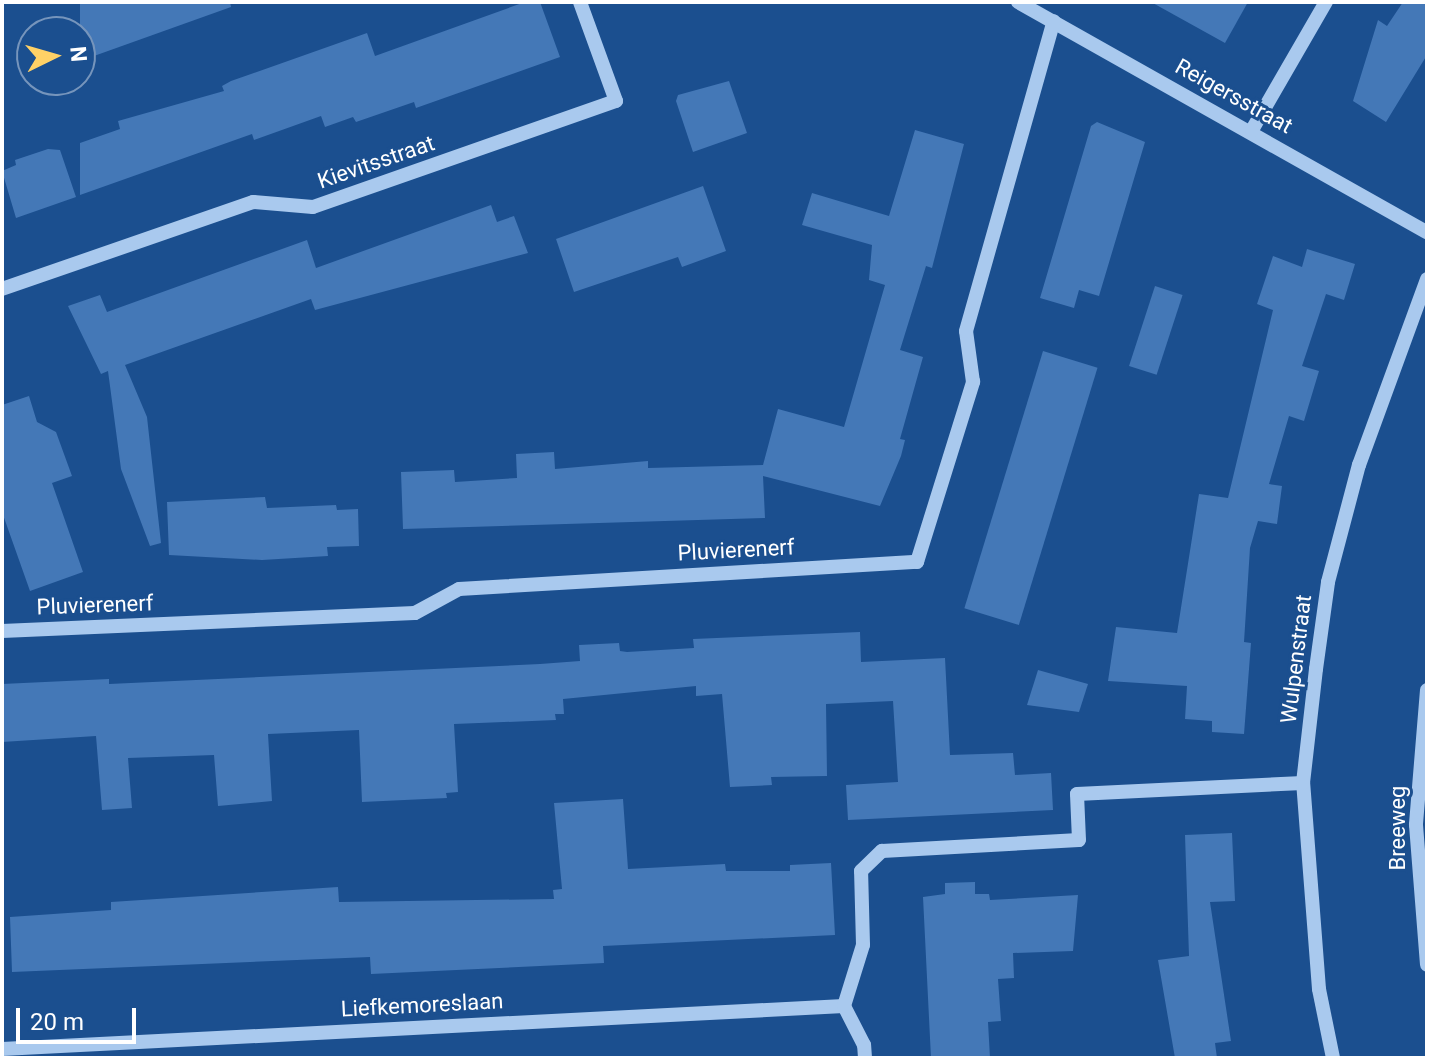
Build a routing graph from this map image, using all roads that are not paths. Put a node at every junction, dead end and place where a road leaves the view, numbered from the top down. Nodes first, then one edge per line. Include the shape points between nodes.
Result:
1 (580, 2) edge
2 (1018, 2) edge
3 (1326, 2) edge
4 (1054, 21) junction
5 (1252, 130) junction
6 (1427, 232) edge
7 (1427, 279) edge
8 (2, 289) edge
9 (2, 631) edge
10 (1427, 690) edge
11 (1303, 783) junction
12 (1427, 965) edge
13 (844, 1006) junction
14 (2, 1049) edge
15 (865, 1058) edge
16 (1333, 1058) edge

1 - 8 street, Kievitsstraat via 616,101 313,207 253,202
2 - 4 street, Reigersstraat
3 - 5 street
4 - 5 street, Reigersstraat
4 - 9 street, Pluvierenerf via 966,331 973,382 917,562 459,589 415,613
5 - 6 street, Reigersstraat
7 - 11 street, Wulpenstraat via 1359,465 1328,582
10 - 12 street, Breeweg via 1416,825
11 - 13 street via 1077,794 1079,840 882,851 861,871 863,945
11 - 16 street, Wulpenstraat via 1319,989
13 - 14 street, Liefkemoreslaan
13 - 15 street

